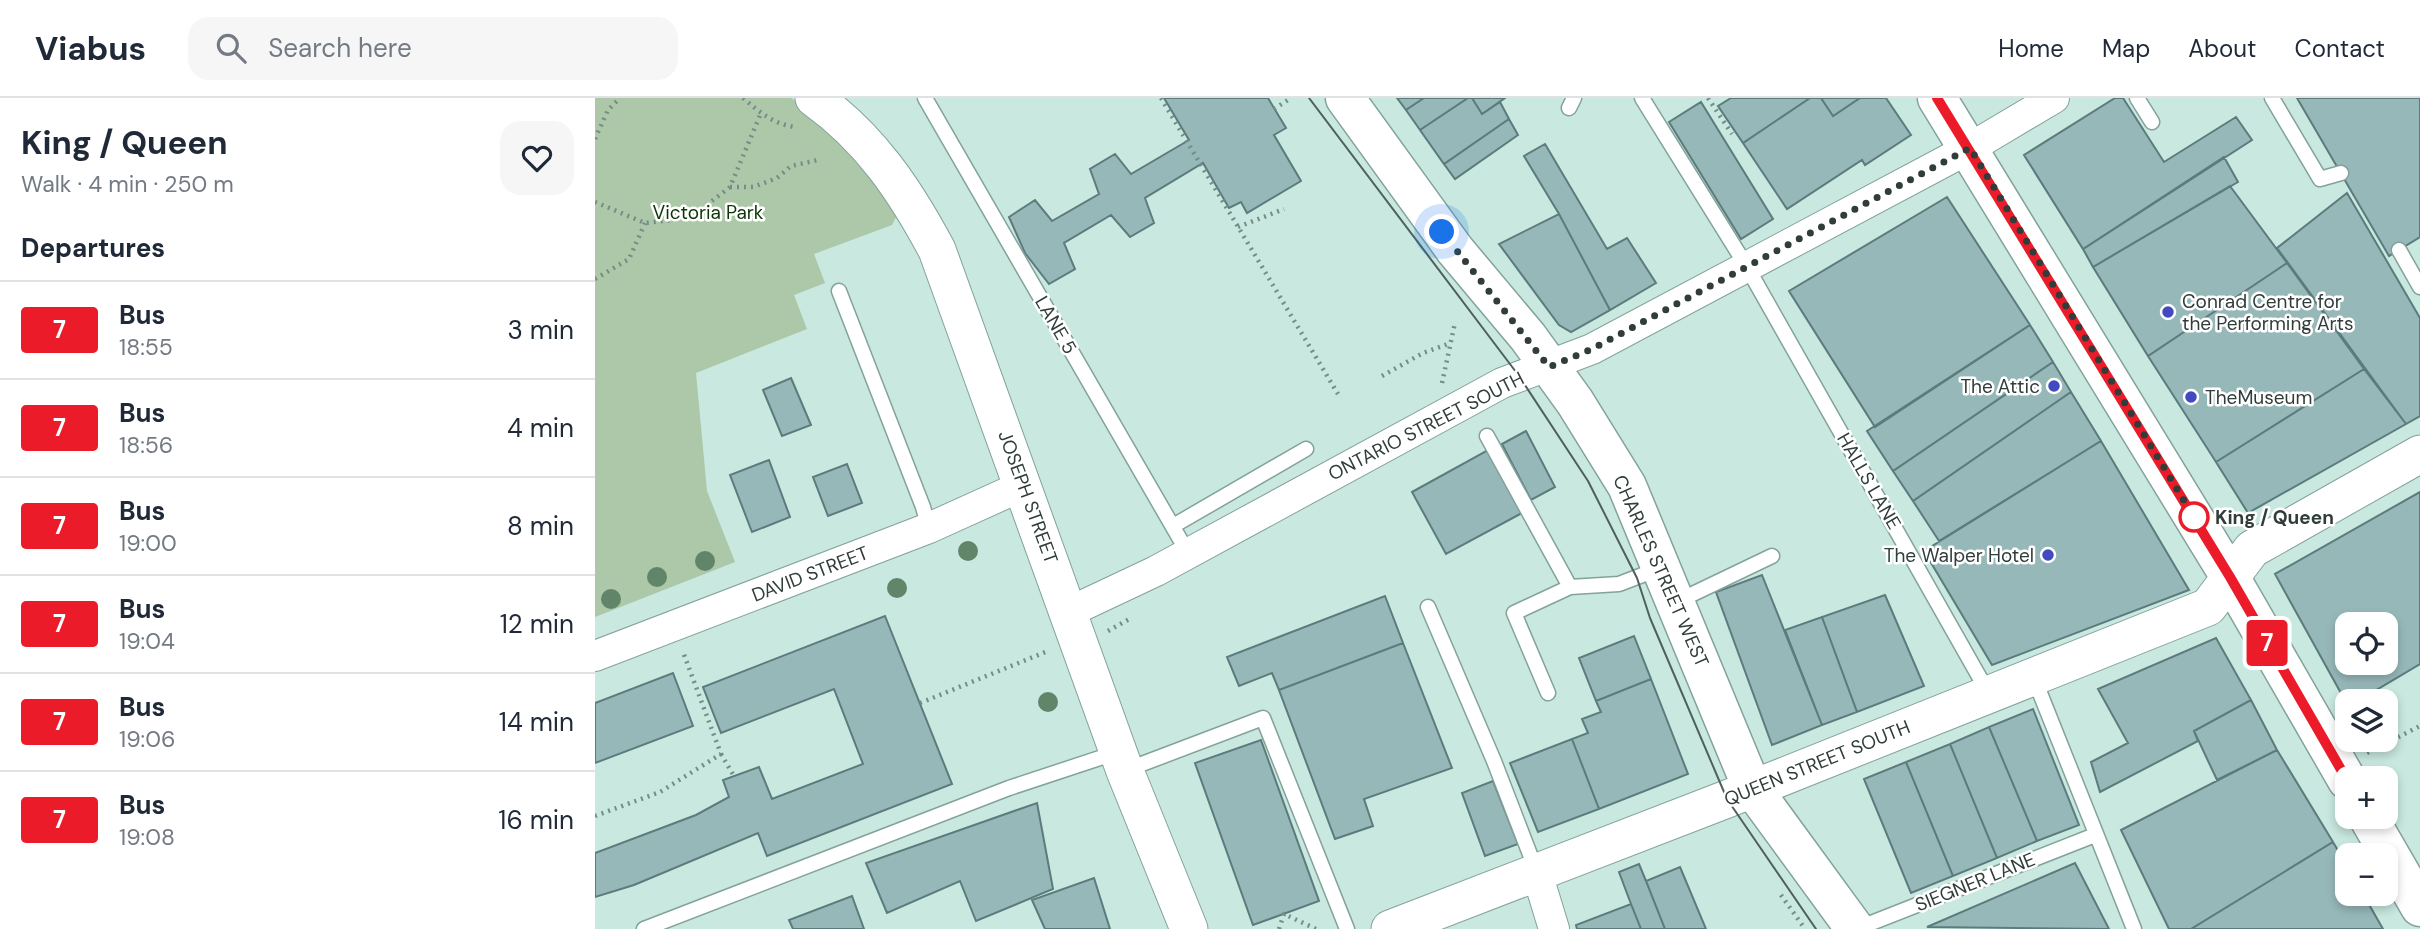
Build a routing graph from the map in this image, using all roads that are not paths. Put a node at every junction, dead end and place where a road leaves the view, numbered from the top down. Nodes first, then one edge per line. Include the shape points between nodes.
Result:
1 (925, 98) edge
2 (1345, 98) edge
3 (1642, 98) edge
4 (1937, 98) edge
5 (2054, 98) edge
6 (2137, 98) edge
7 (2272, 98) edge
8 (809, 113) edge
9 (2152, 122) dead end
10 (1970, 148) junction
11 (2341, 173) dead end
12 (2399, 250) dead end
13 (1747, 267) junction
14 (2420, 287) edge
15 (839, 291) dead end
16 (1549, 367) junction
17 (1487, 436) dead end
18 (1306, 449) dead end
19 (2420, 454) edge
20 (1022, 486) junction
21 (1173, 526) junction
22 (929, 528) junction
23 (1188, 553) junction
24 (1772, 556) dead end
25 (2230, 577) junction
26 (1668, 585) junction
27 (1570, 587) junction
28 (1428, 607) dead end
29 (1069, 612) junction
30 (595, 656) edge
31 (2033, 677) junction
32 (1548, 693) dead end
33 (1990, 695) junction
34 (1122, 761) junction
35 (2356, 766) edge
36 (1752, 788) junction
37 (2375, 829) edge
38 (2095, 835) junction
39 (1536, 870) junction
40 (2420, 907) edge
41 (644, 929) edge
42 (1189, 929) edge
43 (1347, 929) edge
44 (1390, 929) edge
45 (1554, 929) edge
46 (1855, 929) edge
47 (2134, 929) edge

1 - 21 lane, LANE 5
2 - 16 main road, CHARLES STREET WEST via 1455,250
3 - 13 lane, HALLS LANE
4 - 10 main road
5 - 10 street, ONTARIO STREET SOUTH
6 - 9 lane
7 - 11 lane via 2320,179
8 - 20 street, JOSEPH STREET via 865,142 912,202 937,250
10 - 13 street, ONTARIO STREET SOUTH
10 - 25 main road
12 - 14 lane
13 - 16 street, ONTARIO STREET SOUTH
13 - 33 lane, HALLS LANE
15 - 22 lane
16 - 23 street, ONTARIO STREET SOUTH via 1502,383
16 - 26 main road, CHARLES STREET WEST via 1627,486
17 - 27 lane
18 - 21 lane
19 - 25 street, QUEEN STREET SOUTH via 2252,549
20 - 22 street, DAVID STREET
20 - 29 street, JOSEPH STREET
21 - 23 lane, LANE 5
22 - 30 street, DAVID STREET
23 - 29 street, ONTARIO STREET SOUTH
24 - 26 lane
25 - 31 street, QUEEN STREET SOUTH via 2208,607
25 - 35 main road
26 - 27 lane
26 - 36 main road, CHARLES STREET WEST
27 - 32 lane via 1514,613
28 - 39 lane
29 - 34 street, JOSEPH STREET
31 - 33 street, QUEEN STREET SOUTH
31 - 38 lane
33 - 36 street, QUEEN STREET SOUTH
34 - 41 lane via 1009,788
34 - 42 street, JOSEPH STREET
34 - 43 lane via 1213,737 1263,718
36 - 39 street, QUEEN STREET SOUTH
36 - 46 main road, CHARLES STREET WEST
37 - 40 main road
38 - 46 lane, SIEGNER LANE
38 - 47 lane
39 - 44 street, QUEEN STREET SOUTH
39 - 45 street

